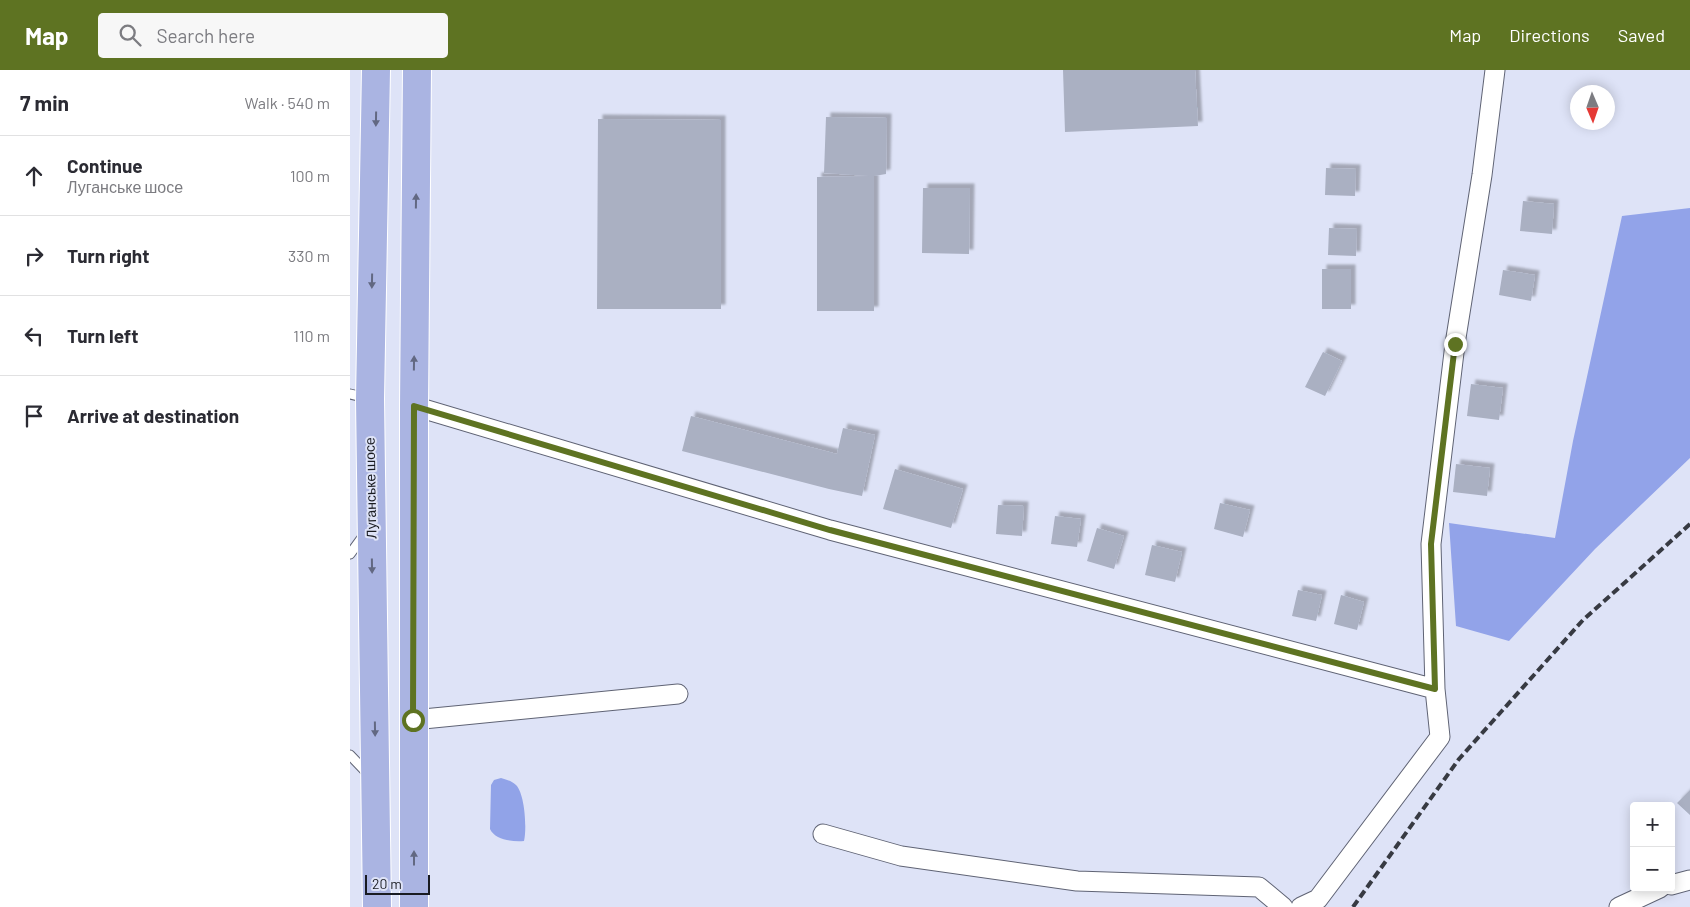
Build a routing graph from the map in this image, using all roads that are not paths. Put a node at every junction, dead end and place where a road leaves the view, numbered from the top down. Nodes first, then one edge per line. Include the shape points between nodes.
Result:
1 (376, 70) edge
2 (417, 70) edge
3 (1495, 70) edge
4 (360, 396) edge
5 (414, 406) junction
6 (371, 527) junction
7 (350, 554) edge
8 (1435, 689) junction
9 (678, 694) dead end
10 (413, 720) junction
11 (350, 755) edge
12 (376, 782) junction
13 (823, 834) dead end
14 (1690, 880) edge
15 (1675, 884) edge
16 (1651, 892) edge
17 (377, 907) edge
18 (414, 907) edge
19 (1284, 907) edge
20 (1301, 907) edge
21 (1619, 907) edge

1 -> 4 main road, Луганське шосе
5 -> 2 main road
3 - 8 street via 1455,344 1431,544
4 - 6 main road, Луганське шосе
5 - 8 street via 830,530
5 - 10 main road
6 - 7 lane
6 -> 12 main road, Луганське шосе
8 - 20 street via 1440,737 1318,899
9 - 10 street
18 -> 10 main road
11 - 12 lane
12 - 17 main road, Луганське шосе
13 - 19 street via 901,856 1076,881 1259,887
14 - 15 street
16 - 21 street

